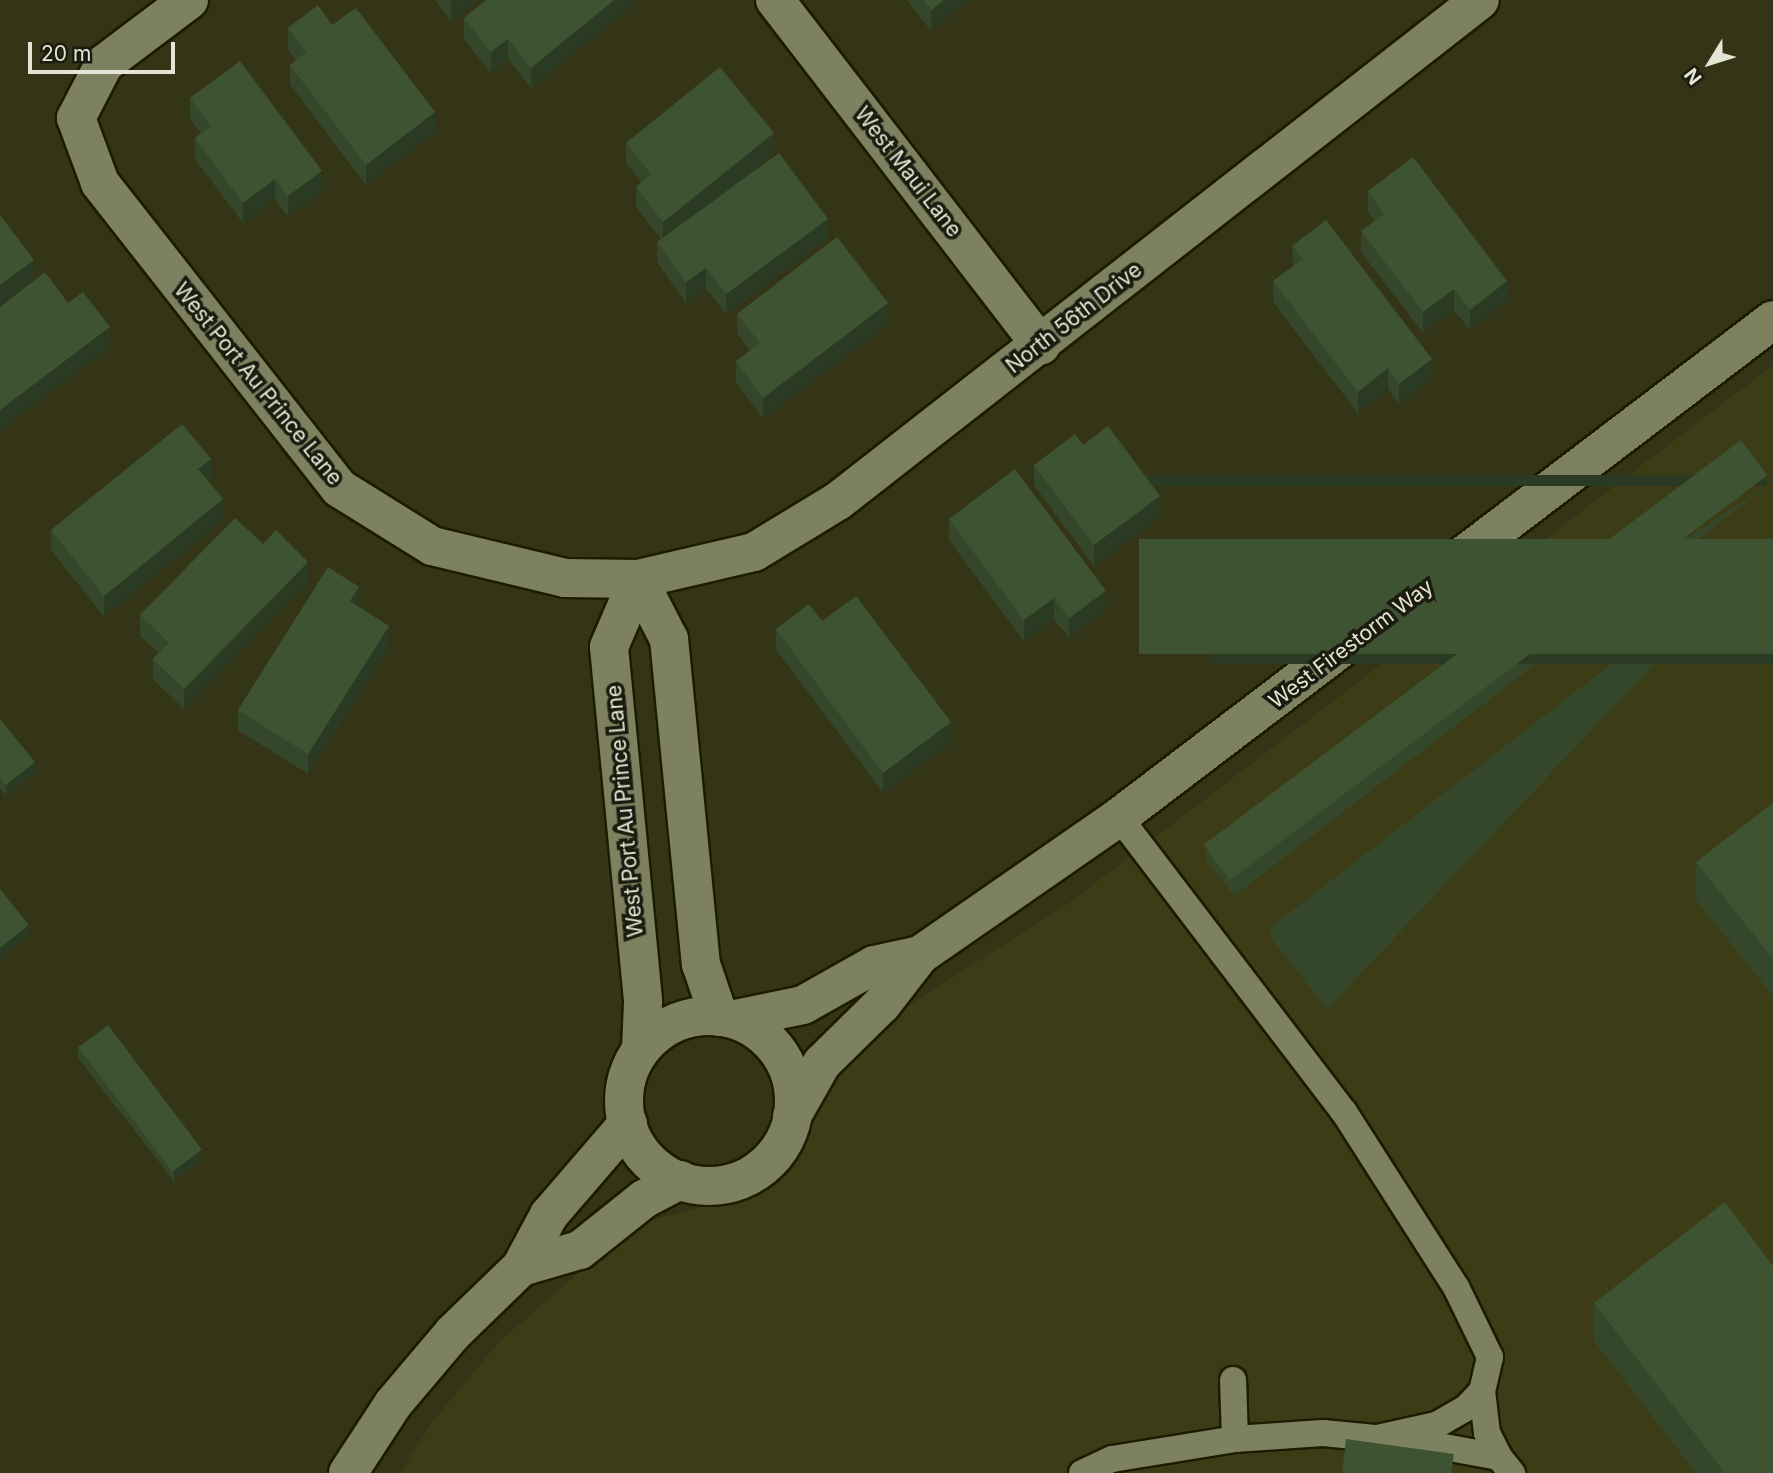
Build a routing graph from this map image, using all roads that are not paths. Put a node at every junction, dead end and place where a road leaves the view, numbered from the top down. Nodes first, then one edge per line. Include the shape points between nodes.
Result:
1 (189, 0) edge
2 (775, 0) edge
3 (1480, 0) edge
4 (1773, 320) edge
5 (1041, 345) junction
6 (638, 579) junction
7 (685, 794) junction
8 (625, 798) junction
9 (1119, 817) junction
10 (920, 955) junction
11 (727, 1018) junction
12 (641, 1049) junction
13 (792, 1116) junction
14 (628, 1123) junction
15 (680, 1180) junction
16 (521, 1267) junction
17 (1233, 1380) dead end
18 (1482, 1391) junction
19 (1377, 1438) junction
20 (1235, 1439) junction
21 (1506, 1465) edge
22 (348, 1473) edge
23 (1082, 1473) edge

1 - 6 street, West Port Au Prince Lane via 104,64 76,118 100,183 339,488 432,546 565,578
2 - 5 street, West Maui Lane
3 - 5 street, North 56th Drive
4 - 9 street, West Firestorm Way
5 - 6 street, North 56th Drive via 838,501 754,552
6 - 7 street via 669,639
6 - 8 street, West Port Au Prince Lane via 609,647
7 - 8 street
7 - 11 street via 701,964
8 - 12 street, West Port Au Prince Lane via 643,1002
9 - 10 street, West Firestorm Way
9 - 18 lane via 1344,1112 1456,1287 1490,1357
10 - 11 street, West Firestorm Way via 874,965 803,1005
10 - 13 street, West Firestorm Way via 882,1004 821,1063
11 - 12 street via 679,1020
11 - 13 street via 761,1032 780,1053 792,1079
12 - 14 street via 625,1081
13 - 15 street via 788,1136 772,1159 750,1176 724,1185
14 - 15 street via 647,1160
14 - 16 street via 549,1214
15 - 16 street via 644,1199 580,1250
16 - 22 street via 453,1333 393,1404
17 - 20 lane
18 - 19 lane via 1466,1408 1436,1425
18 - 21 lane via 1487,1433
19 - 20 lane via 1323,1433
19 - 21 lane
20 - 23 lane via 1112,1460

